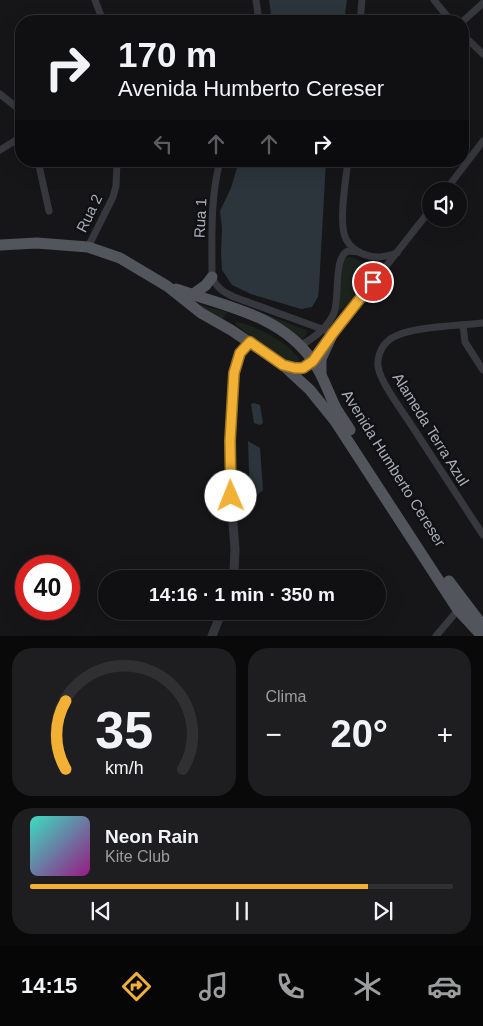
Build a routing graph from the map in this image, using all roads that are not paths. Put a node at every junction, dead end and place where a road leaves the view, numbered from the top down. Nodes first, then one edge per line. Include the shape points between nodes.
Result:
1 (95, 0) edge
2 (256, 0) edge
3 (362, 0) edge
4 (434, 0) edge
5 (483, 3) edge
6 (101, 15) edge
7 (258, 15) edge
8 (361, 15) edge
9 (446, 15) edge
10 (469, 16) edge
11 (469, 41) edge
12 (483, 54) edge
13 (0, 94) edge
14 (15, 106) edge
15 (483, 140) edge
16 (15, 141) edge
17 (0, 150) edge
18 (469, 159) edge
19 (39, 167) edge
20 (117, 167) edge
21 (219, 167) edge
22 (348, 167) edge
23 (463, 167) edge
24 (452, 182) edge
25 (49, 211) dead end
26 (422, 221) edge
27 (0, 245) edge
28 (88, 247) junction
29 (359, 252) junction
30 (397, 253) junction
31 (378, 258) junction
32 (380, 274) junction
33 (212, 277) junction
34 (167, 286) junction
35 (192, 295) junction
36 (248, 312) junction
37 (483, 323) edge
38 (463, 325) junction
39 (231, 330) junction
40 (328, 331) junction
41 (250, 342) junction
42 (301, 345) junction
43 (313, 361) junction
44 (283, 365) junction
45 (483, 370) edge
46 (321, 374) junction
47 (483, 535) edge
48 (234, 570) edge
49 (458, 610) junction
50 (218, 620) edge
51 (483, 626) edge
52 (212, 636) edge
53 (436, 636) edge
54 (482, 636) edge

1 - 6 street
2 - 7 street
3 - 8 street
4 - 9 street
5 - 10 street
11 - 12 street
13 - 14 street
15 - 18 street
16 - 17 street
19 - 25 street
20 - 28 street, Rua 2 via 113,197
21 - 33 street, Rua 1 via 212,220
22 - 29 street via 343,228 346,239
23 - 24 street
26 - 30 street
27 - 28 main road, Avenida Humberto Cereser via 37,243
28 - 34 main road, Avenida Humberto Cereser via 120,258
29 - 31 street
29 - 40 street via 348,251 342,255 335,310
30 - 31 street
30 - 32 street
31 - 32 street
32 - 40 street
33 - 35 main road
33 - 40 street via 225,293
34 - 35 main road, Avenida Humberto Cereser
34 - 39 main road, Avenida Humberto Cereser
35 - 36 main road, Avenida Humberto Cereser
36 - 39 main road via 232,318
36 - 42 main road, Avenida Humberto Cereser
37 - 38 street, Alameda Terra Azul
38 - 45 street via 465,342
38 - 47 street, Alameda Terra Azul via 395,335 382,348 378,366 401,410
39 - 41 main road, Avenida Humberto Cereser
40 - 42 street
40 - 43 street
40 - 46 main road
41 - 44 main road, Avenida Humberto Cereser
41 - 48 street via 240,353 234,373 230,441
42 - 43 main road, Avenida Humberto Cereser
43 - 44 main road via 300,369
43 - 46 main road, Avenida Humberto Cereser
44 - 49 main road, Avenida Humberto Cereser via 310,390 335,421
46 - 51 main road, Avenida Humberto Cereser via 334,405 386,488 455,591
49 - 53 street
49 - 54 main road, Avenida Humberto Cereser
50 - 52 street

